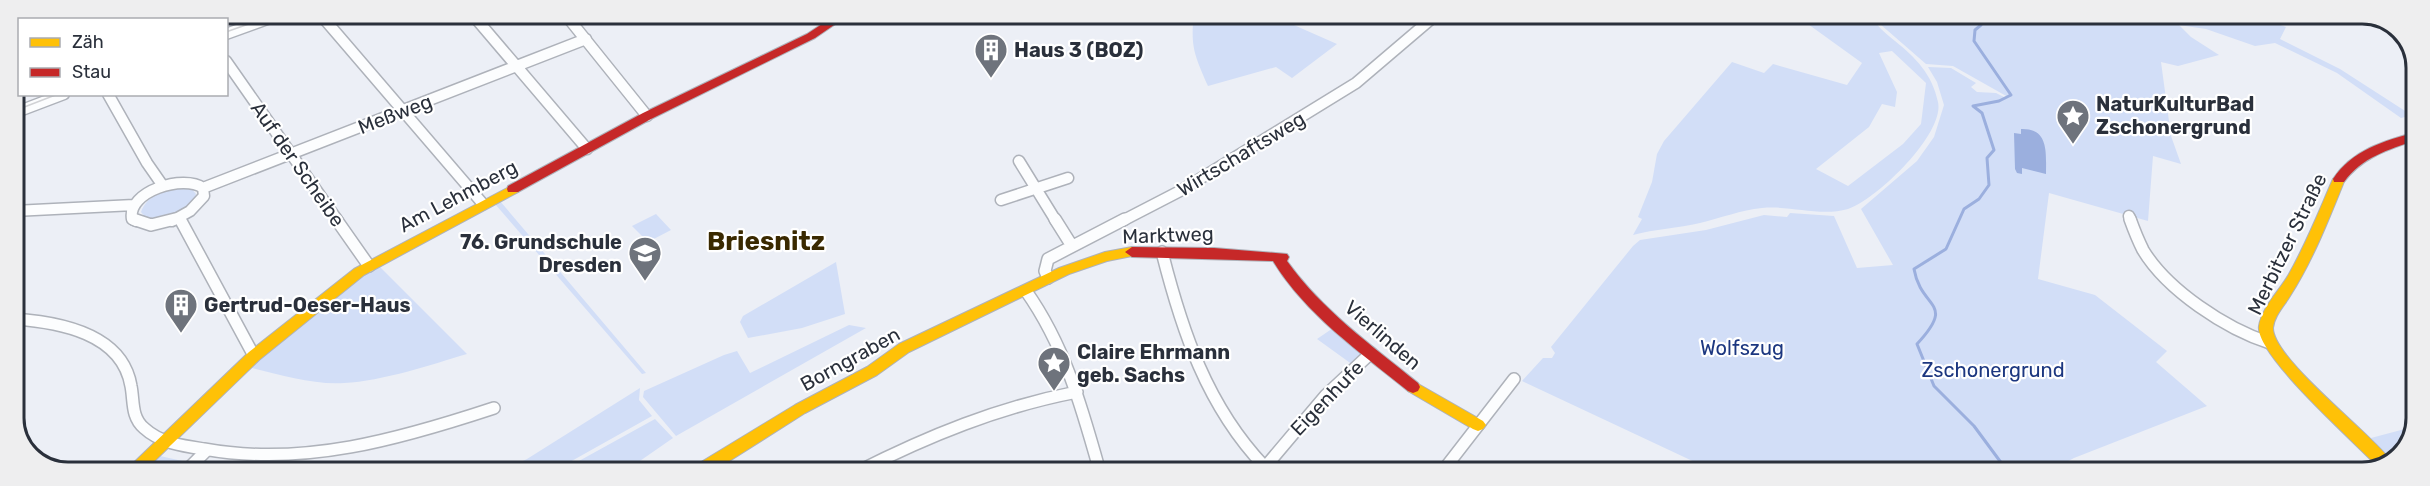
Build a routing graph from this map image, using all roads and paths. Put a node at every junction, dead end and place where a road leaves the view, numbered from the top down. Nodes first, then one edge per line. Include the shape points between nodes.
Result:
1 (254, 24) edge
2 (329, 24) edge
3 (481, 24) edge
4 (573, 24) edge
5 (829, 24) edge
6 (1425, 24) edge
7 (228, 33) edge
8 (586, 39) junction
9 (228, 64) edge
10 (517, 66) junction
11 (59, 96) edge
12 (109, 96) edge
13 (24, 109) edge
14 (404, 111) junction
15 (647, 116) junction
16 (2406, 139) edge
17 (587, 149) junction
18 (291, 154) junction
19 (1019, 161) dead end
20 (1068, 178) dead end
21 (163, 186) junction
22 (203, 188) junction
23 (1036, 189) junction
24 (1001, 200) dead end
25 (483, 204) junction
26 (134, 205) junction
27 (24, 211) edge
28 (2129, 216) dead end
29 (179, 218) junction
30 (1072, 246) junction
31 (1162, 252) junction
32 (1282, 256) joint
33 (369, 266) junction
34 (1048, 278) junction
35 (1026, 291) junction
36 (24, 321) edge
37 (2270, 343) junction
38 (1371, 353) junction
39 (254, 356) junction
40 (1514, 379) dead end
41 (1077, 392) junction
42 (494, 408) dead end
43 (1478, 425) junction
44 (165, 441) junction
45 (206, 451) junction
46 (2380, 458) edge
47 (143, 462) edge
48 (194, 462) edge
49 (716, 462) edge
50 (876, 462) edge
51 (1097, 462) edge
52 (1257, 462) edge
53 (1269, 462) edge
54 (1450, 462) edge

1 - 7 street
2 - 14 street
3 - 10 street
4 - 8 street
5 - 15 street, Am Lehmberg
6 - 30 street, Wirtschaftsweg via 1356,83 1267,140 1131,218
8 - 10 street, Meßweg
8 - 15 street
9 - 18 street, Auf der Scheibe
10 - 14 street, Meßweg
10 - 17 street
11 - 13 street
12 - 21 street
14 - 18 street, Meßweg
14 - 25 street
15 - 17 street, Am Lehmberg
16 - 37 street, Merbitzer Straße via 2361,155 2340,177 2302,265 2269,318 2266,330
17 - 25 street, Am Lehmberg
18 - 22 street, Meßweg
18 - 33 street, Auf der Scheibe
19 - 23 street
20 - 23 street
21 - 22 street via 183,182
21 - 26 street
22 - 29 street via 204,196 198,204
23 - 24 street
23 - 30 street
25 - 33 street, Am Lehmberg
26 - 27 street
26 - 29 street via 132,219 139,223 150,225
28 - 37 street, Merbitzer Straße via 2144,252 2165,278 2228,323 2256,340
29 - 39 street
30 - 34 street, Wirtschaftsweg via 1048,259
31 - 32 street, Marktweg
31 - 34 street, Marktweg via 1128,252
31 - 52 street via 1181,323 1198,366 1241,442
32 - 38 street, Vierlinden via 1283,268 1301,290
33 - 39 street, Am Lehmberg
34 - 35 street, Marktweg
35 - 41 street via 1063,349
35 - 49 street, Borngraben via 879,364
36 - 44 street via 58,326 113,350 130,379 138,422
37 - 46 street, Merbitzer Straße via 2285,364
38 - 43 street, Vierlinden via 1419,392
38 - 53 street, Eigenhufe via 1326,395
39 - 44 street, Am Lehmberg
40 - 43 street
41 - 50 street via 1020,404 961,423
41 - 51 street
42 - 45 street via 399,437 297,456 244,457
43 - 54 street
44 - 45 street
44 - 47 street, Am Lehmberg
45 - 48 street

